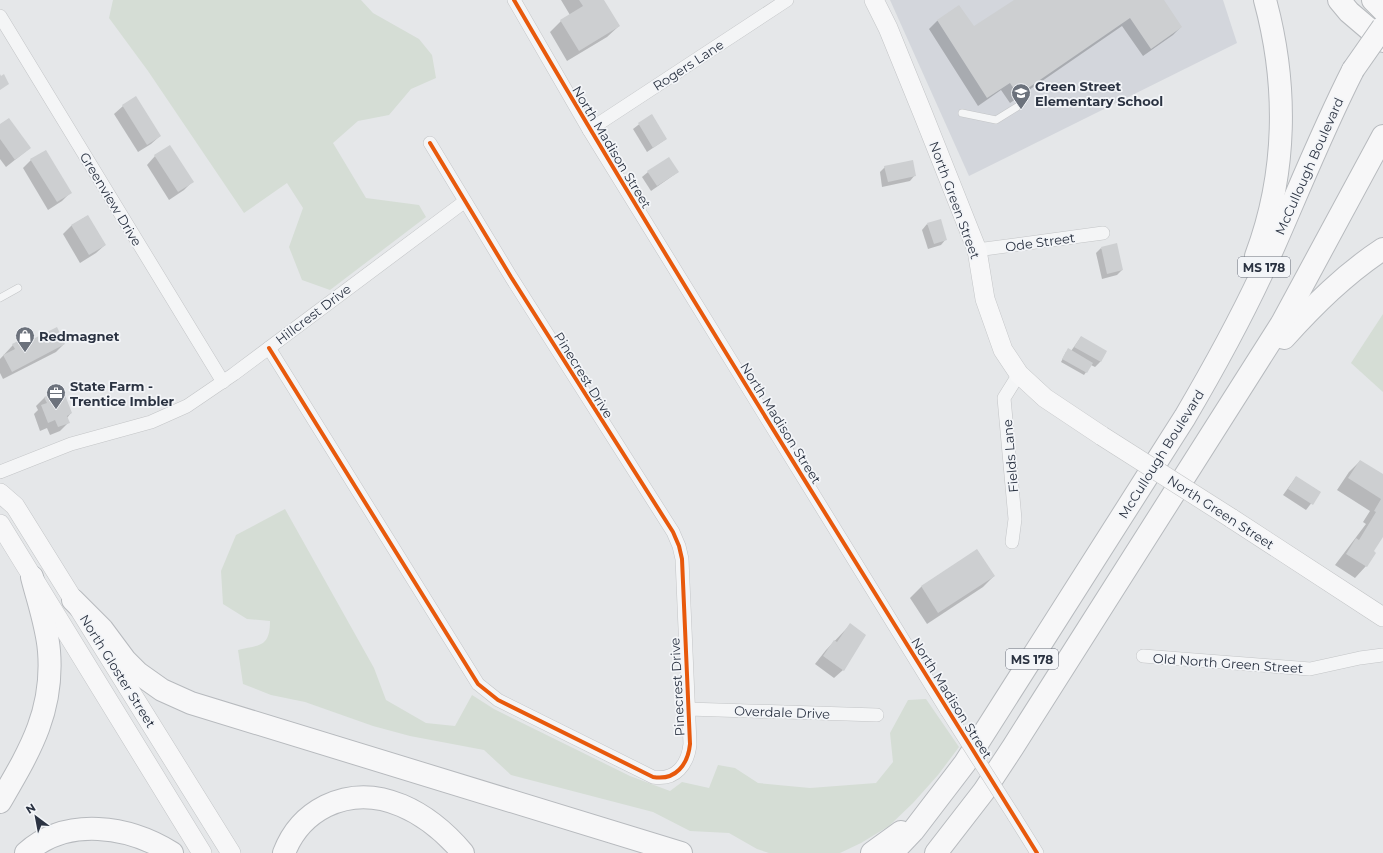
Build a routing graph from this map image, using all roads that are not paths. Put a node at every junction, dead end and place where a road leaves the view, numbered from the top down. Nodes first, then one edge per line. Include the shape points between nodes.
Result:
1 (514, 0) edge
2 (787, 0) edge
3 (874, 0) edge
4 (1265, 0) edge
5 (1339, 0) edge
6 (1373, 0) edge
7 (1383, 10) edge
8 (0, 16) edge
9 (1383, 27) edge
10 (1383, 42) edge
11 (1017, 107) dead end
12 (962, 113) dead end
13 (589, 130) junction
14 (1383, 136) edge
15 (430, 143) dead end
16 (464, 202) junction
17 (1103, 233) dead end
18 (1383, 249) edge
19 (977, 250) junction
20 (18, 288) dead end
21 (0, 298) edge
22 (269, 348) junction
23 (1019, 374) junction
24 (1249, 376) junction
25 (224, 382) junction
26 (1185, 417) junction
27 (0, 472) edge
28 (0, 493) edge
29 (0, 524) edge
30 (1012, 542) dead end
31 (32, 577) junction
32 (73, 600) junction
33 (1383, 617) edge
34 (1383, 655) edge
35 (1143, 656) dead end
36 (688, 709) junction
37 (877, 715) dead end
38 (940, 797) junction
39 (0, 802) edge
40 (26, 853) edge
41 (172, 853) edge
42 (202, 853) edge
43 (231, 853) edge
44 (284, 853) edge
45 (463, 853) edge
46 (681, 853) edge
47 (872, 853) edge
48 (892, 853) edge
49 (936, 853) edge
50 (1037, 853) edge

1 - 13 street, North Madison Street
2 - 13 street, Rogers Lane
3 - 19 street, North Green Street via 888,28
4 - 26 highway via 1277,52 1282,109 1274,188 1261,243 1228,325
5 - 10 highway
6 - 7 highway
8 - 25 street, Greenview Drive
9 - 26 highway, McCullough Boulevard / MS 178, bridge via 1353,70 1328,120 1261,275 1225,347
11 - 12 lane via 996,120
13 - 50 street, North Madison Street, bridge
14 - 24 highway, MS 178 via 1282,323
15 - 16 street, Pinecrest Drive
16 - 22 street, Hillcrest Drive
16 - 36 street, Pinecrest Drive via 676,539 682,559
17 - 19 street, Ode Street
18 - 24 highway via 1352,271 1323,297
19 - 23 street, North Green Street via 985,300 994,329 1003,350
20 - 21 lane
22 - 25 street, Hillcrest Drive
22 - 36 street, Pinecrest Drive via 472,677 484,690 498,700 574,739 659,778 677,772 686,761 690,744
23 - 30 street, Fields Lane via 1004,398 1015,518
23 - 33 street, North Green Street, bridge via 1045,398
24 - 49 highway, MS 178 via 1009,753 984,791
25 - 27 street, Hillcrest Drive via 187,406 160,419 71,444
26 - 38 highway, McCullough Boulevard / MS 178
28 - 32 street, North Gloster Street via 15,506
29 - 31 street, North Gloster Street
31 - 39 highway via 49,650 48,690 39,730
31 - 42 street, North Gloster Street
32 - 43 street, North Gloster Street
32 - 46 highway via 102,629 138,673 162,690 185,701
34 - 35 street, Old North Green Street via 1310,669
36 - 37 street, Overdale Drive
38 - 47 highway
38 - 48 highway, McCullough Boulevard / MS 178
40 - 41 highway via 40,842 54,836 86,829 105,829 136,836
44 - 45 highway via 302,823 320,809 343,800 368,797 392,801 414,811 435,826

